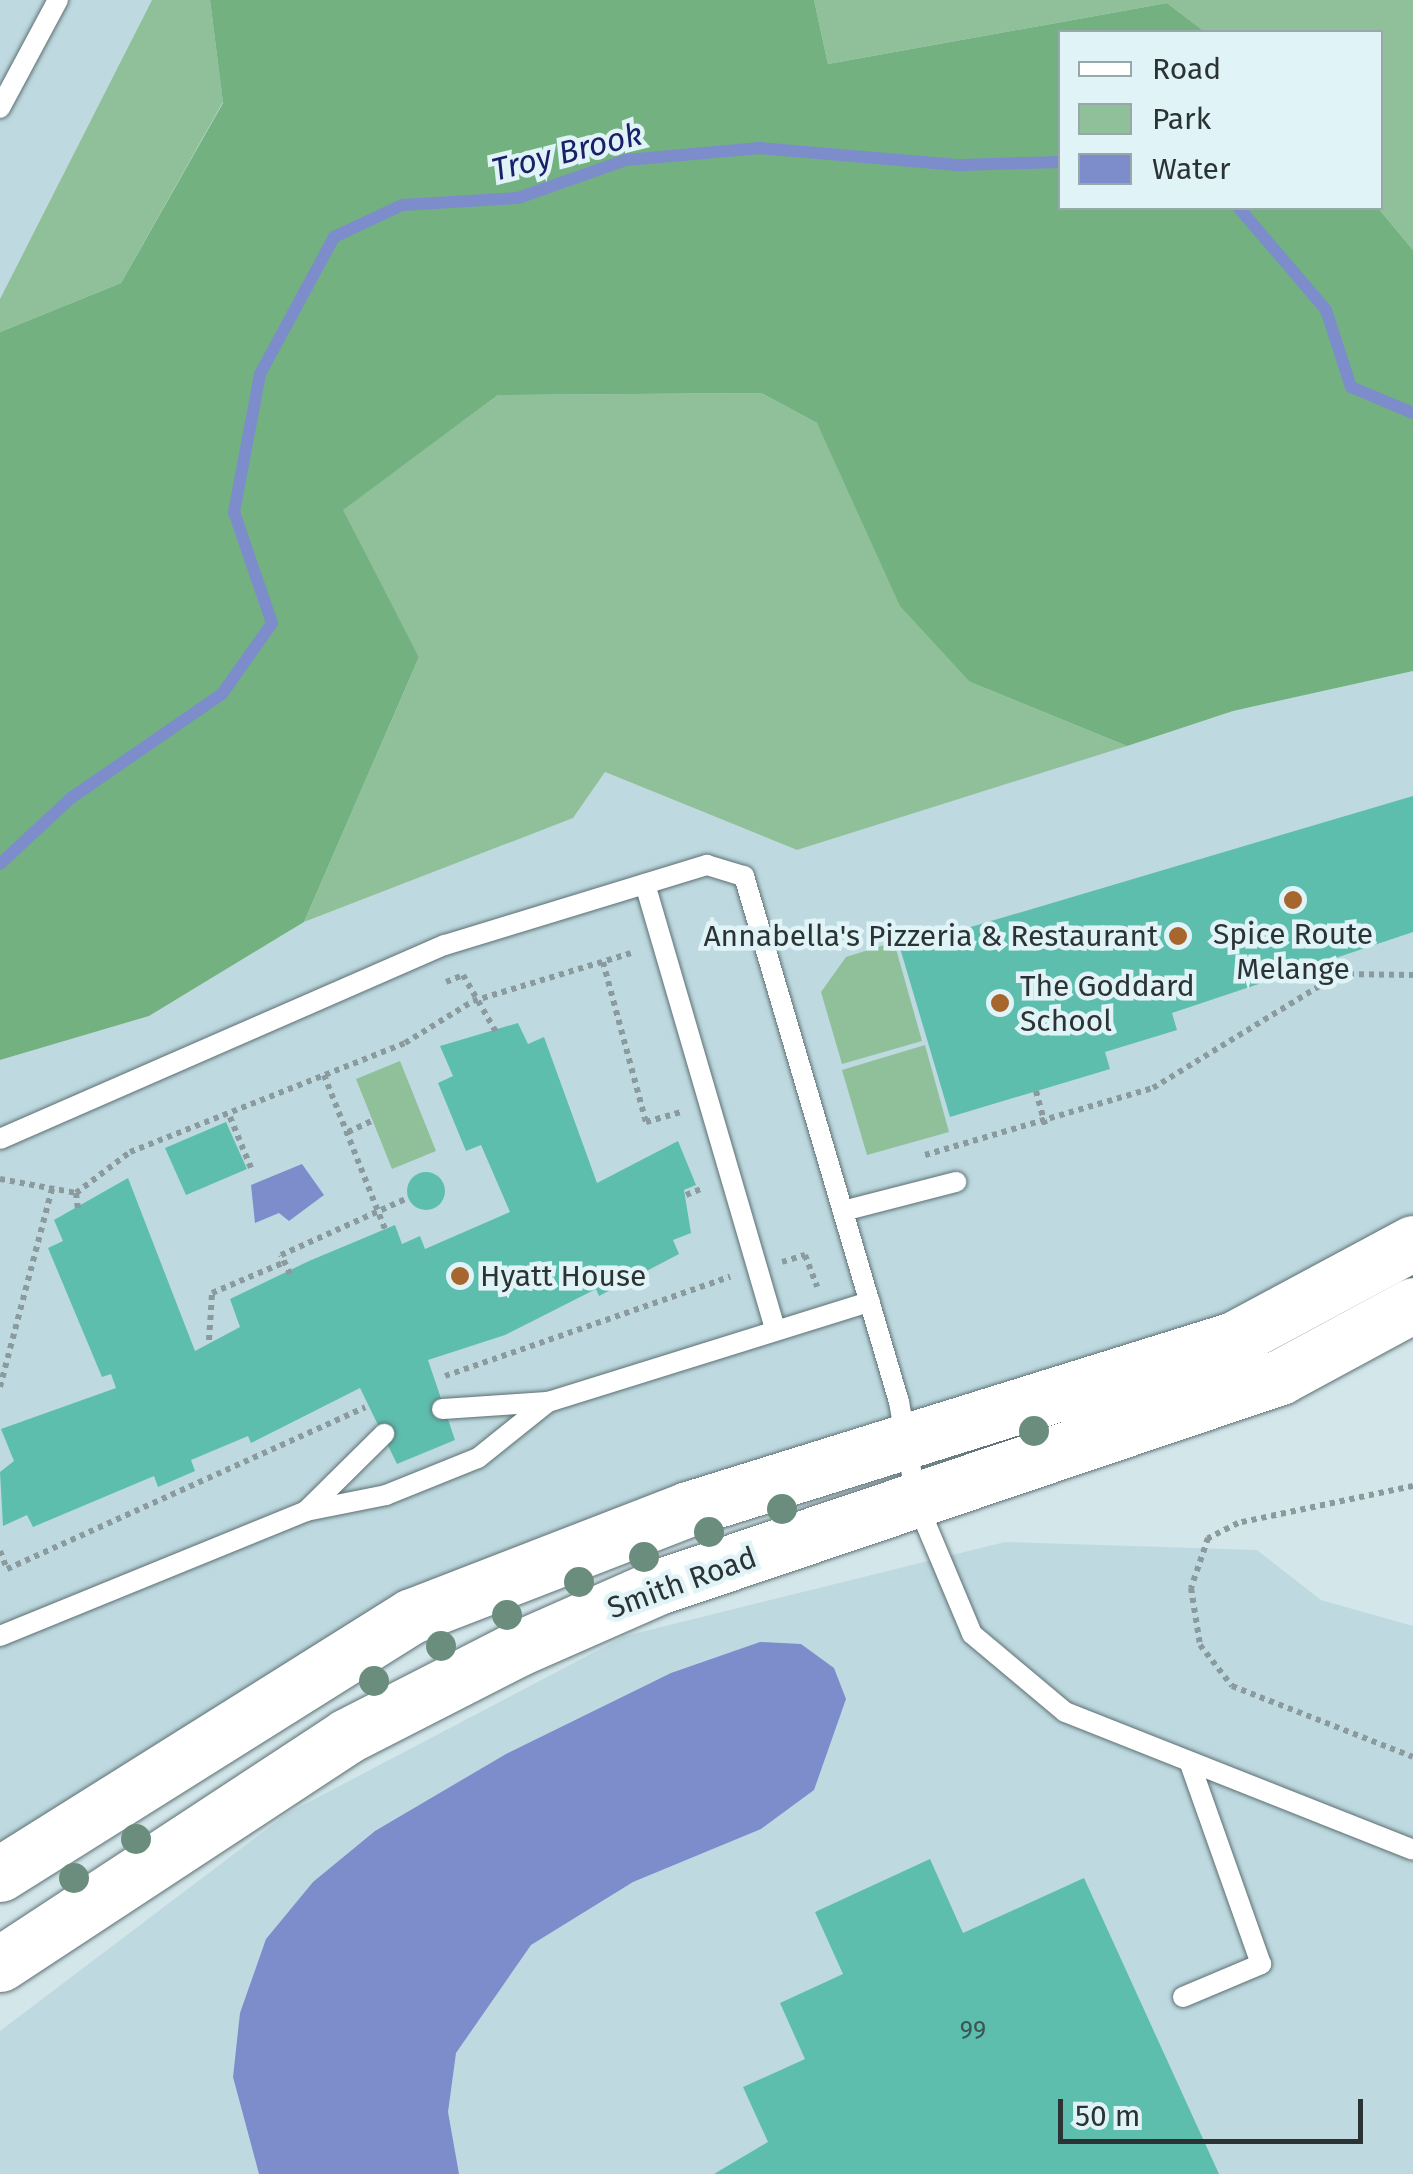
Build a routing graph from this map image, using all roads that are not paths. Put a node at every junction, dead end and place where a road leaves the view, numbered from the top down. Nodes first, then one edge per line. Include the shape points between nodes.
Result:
1 (58, 0) edge
2 (0, 108) edge
3 (645, 884) junction
4 (0, 1139) edge
5 (956, 1182) dead end
6 (843, 1211) junction
7 (1413, 1243) edge
8 (870, 1302) junction
9 (1413, 1305) edge
10 (775, 1329) junction
11 (548, 1402) junction
12 (442, 1409) dead end
13 (384, 1434) dead end
14 (907, 1442) junction
15 (917, 1504) junction
16 (306, 1511) junction
17 (0, 1636) edge
18 (1191, 1766) junction
19 (1413, 1850) edge
20 (0, 1874) edge
21 (0, 1964) edge
22 (1183, 1997) dead end

1 - 2 lane
3 - 4 lane via 445,946
3 - 6 lane via 707,865 744,876
3 - 10 lane
5 - 6 lane
6 - 8 lane
7 - 14 street via 1234,1340
8 - 10 lane
8 - 14 lane
9 - 15 street, Smith Road via 1280,1377
10 - 11 lane
11 - 12 lane
11 - 16 lane via 478,1458 386,1495
13 - 16 lane
14 - 15 lane
14 - 20 street via 572,1549 412,1616
15 - 18 lane via 972,1634 1014,1678 1065,1712
15 - 21 street, Smith Road via 655,1588 500,1658 330,1746
16 - 17 lane
18 - 19 lane
18 - 22 lane via 1260,1964

